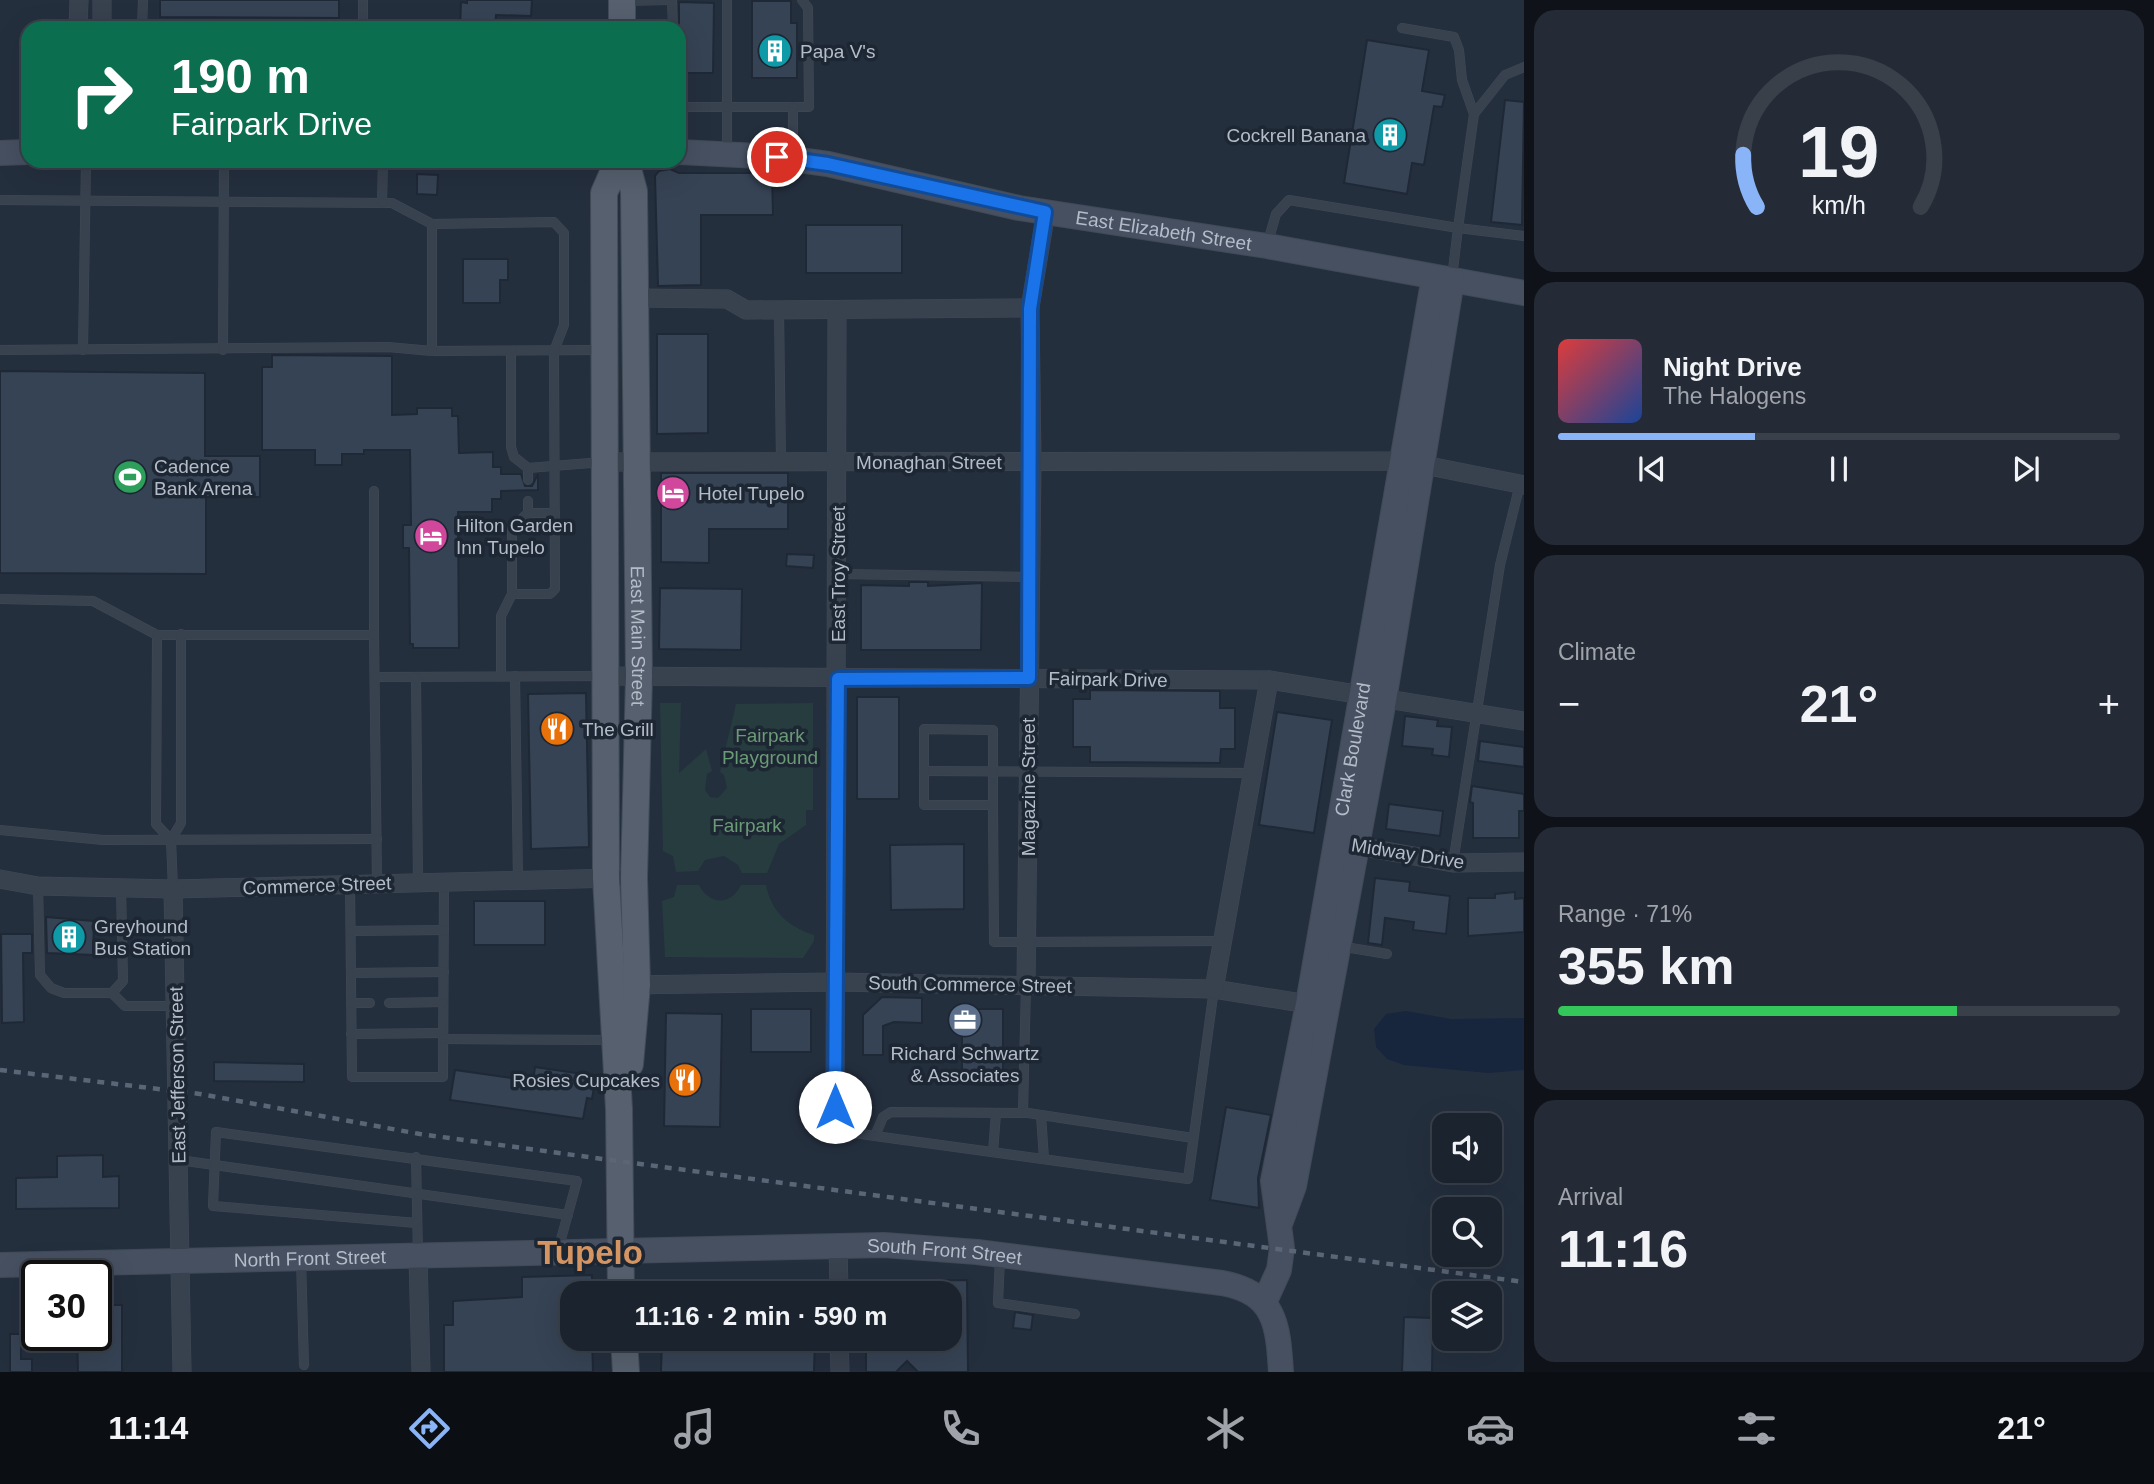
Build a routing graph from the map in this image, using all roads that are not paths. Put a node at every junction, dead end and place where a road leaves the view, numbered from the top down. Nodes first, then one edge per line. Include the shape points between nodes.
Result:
1 (79, 0) edge
2 (102, 0) edge
3 (143, 0) edge
4 (363, 0) edge
5 (622, 0) edge
6 (671, 0) edge
7 (727, 0) edge
8 (802, 0) edge
9 (78, 21) edge
10 (102, 21) edge
11 (142, 21) edge
12 (363, 21) edge
13 (622, 21) edge
14 (672, 21) edge
15 (1402, 28) dead end
16 (1524, 67) edge
17 (686, 107) edge
18 (727, 107) junction
19 (793, 107) junction
20 (1474, 114) junction
21 (21, 152) edge
22 (686, 152) edge
23 (0, 153) edge
24 (727, 153) junction
25 (793, 159) junction
26 (86, 168) edge
27 (224, 168) edge
28 (383, 168) edge
29 (615, 168) edge
30 (628, 168) edge
31 (0, 200) edge
32 (85, 201) junction
33 (224, 202) junction
34 (382, 203) junction
35 (1045, 212) junction
36 (432, 224) junction
37 (1458, 228) junction
38 (1524, 236) edge
39 (1267, 246) junction
40 (1443, 279) junction
41 (1524, 293) edge
42 (635, 298) junction
43 (1030, 309) junction
44 (779, 310) junction
45 (837, 311) junction
46 (223, 349) junction
47 (0, 350) edge
48 (83, 350) junction
49 (603, 350) junction
50 (432, 351) junction
51 (511, 351) junction
52 (554, 351) junction
53 (604, 462) junction
54 (636, 462) junction
55 (781, 462) junction
56 (837, 462) junction
57 (1032, 462) junction
58 (1413, 462) junction
59 (555, 467) junction
60 (528, 468) junction
61 (528, 480) dead end
62 (1522, 484) edge
63 (374, 491) dead end
64 (528, 502) dead end
65 (528, 513) junction
66 (555, 513) junction
67 (838, 574) junction
68 (1031, 577) junction
69 (512, 594) junction
70 (0, 599) edge
71 (181, 634) junction
72 (157, 635) junction
73 (374, 635) junction
74 (501, 676) junction
75 (515, 676) junction
76 (604, 676) junction
77 (639, 676) junction
78 (375, 677) junction
79 (415, 677) junction
80 (1029, 678) junction
81 (838, 679) junction
82 (1269, 680) junction
83 (1359, 695) junction
84 (1384, 700) junction
85 (1476, 713) junction
86 (1524, 721) edge
87 (924, 771) junction
88 (993, 772) junction
89 (1028, 772) junction
90 (1252, 773) junction
91 (993, 805) junction
92 (0, 830) edge
93 (377, 839) junction
94 (171, 840) junction
95 (1345, 843) junction
96 (1524, 862) edge
97 (1453, 863) junction
98 (634, 877) junction
99 (606, 878) junction
100 (0, 879) edge
101 (518, 880) junction
102 (418, 882) junction
103 (444, 882) junction
104 (350, 883) junction
105 (377, 883) junction
106 (38, 886) junction
107 (121, 889) junction
108 (173, 889) junction
109 (444, 930) junction
110 (351, 932) junction
111 (1222, 941) junction
112 (1026, 943) junction
113 (1338, 946) junction
114 (1387, 954) dead end
115 (444, 972) junction
116 (351, 973) junction
117 (835, 982) junction
118 (624, 985) junction
119 (1026, 985) junction
120 (1214, 989) junction
121 (113, 993) junction
122 (443, 1002) junction
123 (351, 1003) junction
124 (370, 1003) dead end
125 (389, 1003) dead end
126 (1317, 1005) junction
127 (175, 1006) junction
128 (351, 1034) junction
129 (443, 1036) junction
130 (615, 1040) junction
131 (619, 1109) junction
132 (996, 1113) junction
133 (1023, 1113) junction
134 (1041, 1115) junction
135 (835, 1130) joint
136 (874, 1136) junction
137 (1193, 1138) junction
138 (992, 1152) junction
139 (415, 1157) junction
140 (1044, 1159) junction
141 (179, 1160) junction
142 (215, 1165) junction
143 (416, 1193) junction
144 (568, 1215) junction
145 (417, 1223) junction
146 (838, 1245) junction
147 (619, 1249) junction
148 (558, 1251) junction
149 (1000, 1255) junction
150 (418, 1257) junction
151 (301, 1260) junction
152 (180, 1262) junction
153 (0, 1265) edge
154 (620, 1281) edge
155 (839, 1281) edge
156 (1264, 1303) junction
157 (1075, 1314) dead end
158 (625, 1351) edge
159 (839, 1351) edge
160 (304, 1365) dead end
161 (182, 1372) edge
162 (421, 1372) edge
163 (626, 1372) edge
164 (840, 1372) edge
165 (1281, 1372) edge

1 - 9 street
2 - 10 street
3 - 11 lane
4 - 12 lane
5 - 6 lane
5 - 13 main road
6 - 14 lane
7 - 18 lane
8 - 19 lane via 808,8 809,107
15 - 20 lane via 1454,37
16 - 20 lane via 1505,75
17 - 18 lane
18 - 19 lane
18 - 24 lane
19 - 25 lane
20 - 37 lane
21 - 23 street
22 - 24 street, East Elizabeth Street
24 - 25 street, East Elizabeth Street
25 - 35 street, East Elizabeth Street
26 - 32 lane
27 - 33 lane
28 - 34 lane
29 - 49 main road, East Main Street via 604,193
30 - 42 main road, East Main Street via 634,191
31 - 32 lane
32 - 33 lane
32 - 48 lane
33 - 34 lane
33 - 46 lane
34 - 36 lane
35 - 39 street, East Elizabeth Street
35 - 43 street, Magazine Street
36 - 50 lane
36 - 52 lane via 554,222 564,233 564,325
37 - 38 lane
37 - 39 lane via 1289,200 1276,214
37 - 40 lane
39 - 40 street, East Elizabeth Street
40 - 41 street, East Elizabeth Street
40 - 58 street, Clark Boulevard
42 - 44 street via 727,299 746,310
42 - 54 main road, East Main Street
43 - 45 street
43 - 57 street, Magazine Street
44 - 45 street
44 - 55 lane
45 - 56 street, East Troy Street
46 - 48 lane
46 - 50 lane via 388,347
47 - 48 lane
49 - 52 lane
49 - 53 main road, East Main Street
50 - 51 lane
51 - 52 lane
51 - 60 lane via 511,447 514,457
52 - 59 lane
53 - 54 street, Monaghan Street
53 - 59 lane
53 - 76 main road, East Main Street
54 - 55 street, Monaghan Street
54 - 77 main road, East Main Street
55 - 56 street, Monaghan Street
56 - 57 street, Monaghan Street
56 - 67 street, East Troy Street
57 - 58 street, Monaghan Street
57 - 68 street, Magazine Street
58 - 62 street, Monaghan Street
58 - 83 street, Clark Boulevard
58 - 84 street, Clark Boulevard
59 - 60 lane
59 - 66 lane
60 - 61 lane
62 - 85 lane via 1500,565
63 - 73 lane
64 - 65 lane
65 - 66 lane
65 - 69 lane via 512,527
66 - 69 lane via 555,589 550,594
67 - 68 lane
67 - 81 street, East Troy Street
68 - 80 street, Magazine Street
69 - 74 lane via 501,615
70 - 72 lane via 93,601
71 - 72 lane
71 - 73 lane
71 - 94 lane via 181,823
72 - 94 lane via 156,824
73 - 78 lane
74 - 75 lane
74 - 79 lane
75 - 76 lane
75 - 101 lane
76 - 77 street, Fairpark Drive
76 - 99 main road, East Main Street
77 - 81 street, Fairpark Drive via 818,675
77 - 98 main road, East Main Street
78 - 79 lane
78 - 93 lane
79 - 102 lane
80 - 81 street, Fairpark Drive
80 - 82 street, Fairpark Drive
80 - 89 street, Magazine Street
81 - 117 street, East Troy Street
82 - 83 street, Fairpark Drive
82 - 90 street
83 - 84 street, Fairpark Drive
83 - 95 street, Clark Boulevard
84 - 85 street, Fairpark Drive
84 - 95 street, Clark Boulevard
85 - 86 street, Fairpark Drive
85 - 97 lane
87 - 88 lane
87 - 88 lane via 924,729 993,730
87 - 91 lane via 924,805
88 - 89 lane
88 - 91 lane
89 - 90 lane
89 - 112 street, Magazine Street
90 - 111 street
91 - 112 lane via 994,942
92 - 94 lane via 103,840
93 - 94 lane
93 - 105 lane
94 - 108 lane
95 - 97 street, Midway Drive
95 - 113 street, Clark Boulevard
95 - 126 street, Clark Boulevard
96 - 97 street, Midway Drive
98 - 99 street, Commerce Street
98 - 118 main road, East Main Street
99 - 101 street, Commerce Street
99 - 118 main road, East Main Street
100 - 106 street, Commerce Street
101 - 103 street, Commerce Street
102 - 103 street, Commerce Street
102 - 105 street, Commerce Street
103 - 109 lane
104 - 105 street, Commerce Street
104 - 108 street, Commerce Street
104 - 110 lane
106 - 107 street, Commerce Street
106 - 121 lane via 40,975 51,988 64,993
107 - 108 street, Commerce Street
107 - 121 lane via 123,981
108 - 127 street, East Jefferson Street
109 - 110 lane
109 - 115 lane
110 - 116 lane
111 - 112 lane
111 - 120 street
112 - 119 street, Magazine Street
113 - 114 lane
113 - 126 street, Clark Boulevard
115 - 116 lane
115 - 122 lane
116 - 123 lane
117 - 118 street, South Commerce Street
117 - 119 street, South Commerce Street
117 - 135 street, East Troy Street
118 - 130 main road, East Main Street
118 - 131 main road, East Main Street via 628,1083
119 - 120 street, South Commerce Street
119 - 133 lane
120 - 126 street, South Commerce Street
120 - 137 lane
121 - 127 lane via 125,1006
122 - 125 lane
122 - 129 lane
123 - 124 lane
123 - 128 lane
126 - 156 street, Clark Boulevard via 1294,1186 1280,1221 1279,1270
127 - 141 street, East Jefferson Street
128 - 129 lane
128 - 129 lane via 352,1077 443,1077
129 - 130 lane
130 - 131 main road, East Main Street
131 - 147 main road, East Main Street
132 - 133 lane
132 - 136 lane via 891,1112 883,1117
132 - 138 lane
133 - 134 lane
134 - 137 lane
134 - 140 lane
135 - 136 lane
136 - 138 lane
137 - 140 lane via 1188,1179
138 - 140 lane
139 - 142 lane via 216,1132
139 - 143 lane
139 - 144 lane via 577,1181
141 - 142 lane
141 - 152 street, East Jefferson Street
142 - 143 lane
142 - 145 lane via 213,1206
143 - 144 lane
143 - 145 lane
144 - 148 lane
145 - 150 lane
146 - 147 street, South Front Street
146 - 149 street, South Front Street
146 - 155 street
147 - 148 street, North Front Street
147 - 154 main road, East Main Street
148 - 150 street, North Front Street
149 - 156 street, South Front Street via 1232,1285
149 - 157 lane via 998,1303
150 - 151 street, North Front Street
150 - 162 street
151 - 152 street, North Front Street
151 - 160 lane
152 - 153 street, North Front Street
152 - 161 street, East Jefferson Street
156 - 165 street via 1279,1332
158 - 163 main road
159 - 164 street

